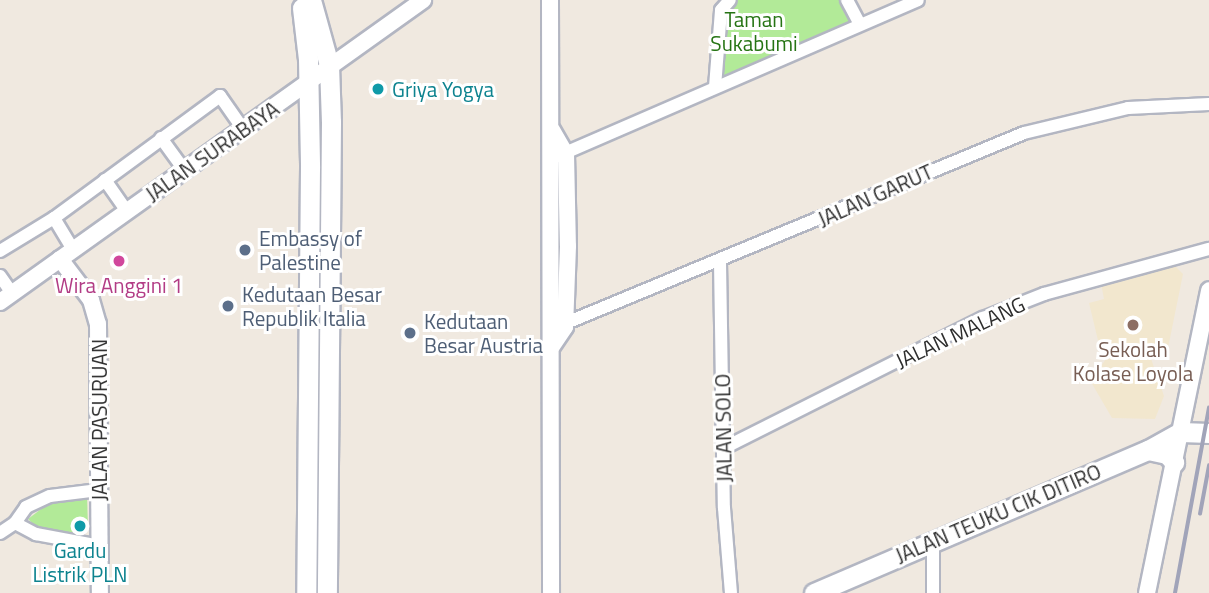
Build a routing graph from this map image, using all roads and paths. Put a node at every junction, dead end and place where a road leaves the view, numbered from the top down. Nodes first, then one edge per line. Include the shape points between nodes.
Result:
1 (299, 0) edge
2 (311, 0) edge
3 (423, 0) edge
4 (550, 0) edge
5 (730, 0) edge
6 (847, 0) edge
7 (918, 0) edge
8 (859, 23) junction
9 (329, 65) junction
10 (307, 82) junction
11 (715, 87) junction
12 (1209, 104) edge
13 (242, 128) junction
14 (163, 142) junction
15 (558, 156) junction
16 (179, 164) junction
17 (108, 185) junction
18 (124, 206) junction
19 (57, 223) junction
20 (551, 246) junction
21 (568, 246) junction
22 (1209, 249) edge
23 (66, 250) junction
24 (0, 251) edge
25 (720, 262) junction
26 (4, 288) edge
27 (1209, 290) edge
28 (558, 326) junction
29 (329, 424) junction
30 (309, 429) junction
31 (1181, 432) junction
32 (1209, 432) edge
33 (724, 448) junction
34 (1148, 450) junction
35 (1174, 462) junction
36 (99, 490) junction
37 (15, 523) junction
38 (0, 533) edge
39 (933, 540) junction
40 (100, 546) junction
41 (100, 593) edge
42 (306, 593) edge
43 (327, 593) edge
44 (551, 593) edge
45 (731, 593) edge
46 (814, 593) edge
47 (933, 593) edge
48 (1147, 593) edge

1 - 10 main road via 306,28
2 - 9 main road
3 - 9 street, JALAN SURABAYA
4 - 15 street via 552,131
5 - 11 street via 721,10
6 - 8 street
7 - 8 street
8 - 11 street
9 - 10 street, JALAN SURABAYA
9 - 29 main road
10 - 13 street, JALAN SURABAYA
10 - 30 main road
11 - 15 street
12 - 25 street, JALAN GARUT via 1128,108 1024,133
13 - 14 street via 220,96
13 - 16 street, JALAN SURABAYA
14 - 16 street
14 - 17 street
15 - 20 street
15 - 21 street
16 - 18 street, JALAN SURABAYA
17 - 18 street
17 - 19 street
18 - 23 street, JALAN SURABAYA
19 - 23 street
19 - 24 street
20 - 21 street
20 - 28 street
21 - 28 street
22 - 33 street, JALAN MALANG via 1044,294 983,317
23 - 26 street, JALAN SURABAYA
23 - 36 street, JALAN PASURUAN via 98,324
25 - 28 street, JALAN GARUT
25 - 33 street, JALAN SOLO
27 - 31 street
28 - 44 street via 552,346
29 - 30 main road via 315,419
29 - 43 main road
30 - 42 main road
31 - 32 main road
31 - 34 main road, JALAN TEUKU CIK DITIRO
31 - 35 street
33 - 45 street, JALAN SOLO
34 - 35 main road via 1167,454
34 - 39 main road, JALAN TEUKU CIK DITIRO
35 - 48 street
36 - 37 street via 50,496 26,507
36 - 40 street, JALAN PASURUAN
37 - 38 street
37 - 40 street via 36,534
39 - 46 main road, JALAN TEUKU CIK DITIRO
39 - 47 street
40 - 41 street, JALAN PASURUAN

